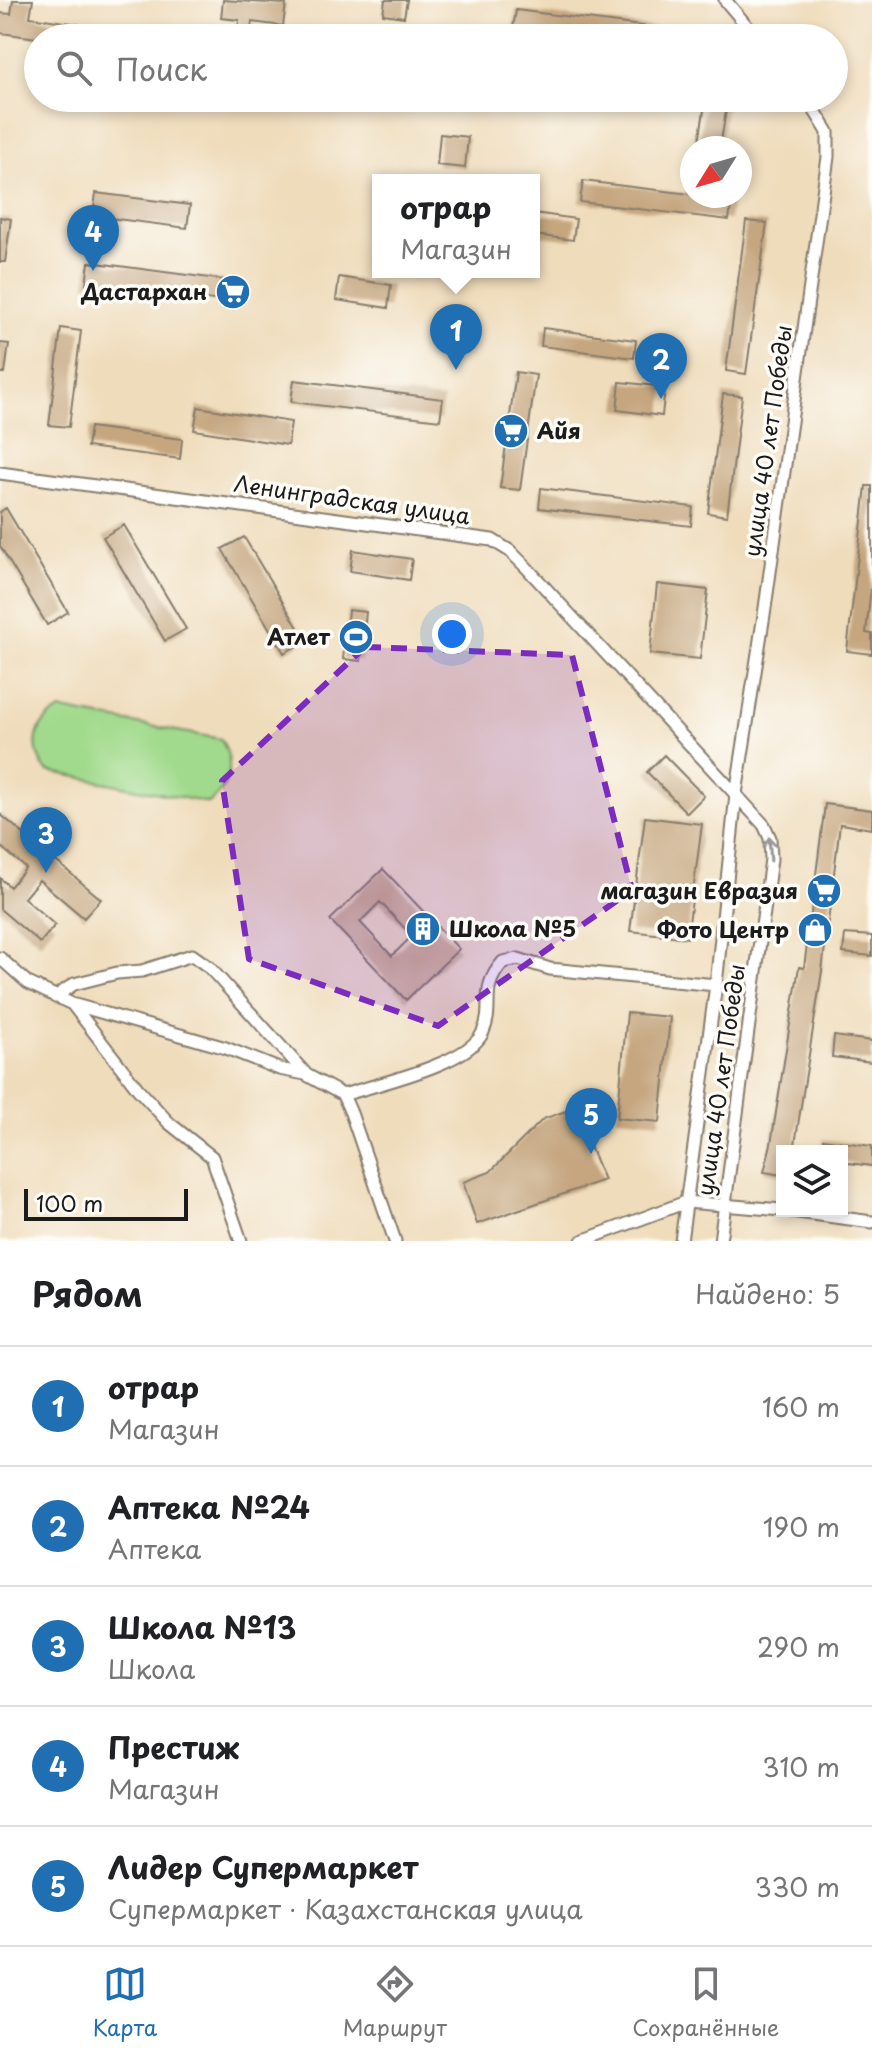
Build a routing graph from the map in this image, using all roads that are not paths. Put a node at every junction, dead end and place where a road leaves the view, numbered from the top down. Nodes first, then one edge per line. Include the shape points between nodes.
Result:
1 (725, 0) edge
2 (745, 24) edge
3 (817, 112) edge
4 (0, 473) edge
5 (736, 794) junction
6 (0, 958) edge
7 (716, 985) junction
8 (55, 997) junction
9 (72, 1004) junction
10 (305, 1074) junction
11 (343, 1095) junction
12 (686, 1202) junction
13 (724, 1204) junction
14 (776, 1209) edge
15 (835, 1217) edge
16 (872, 1222) edge
17 (241, 1241) edge
18 (395, 1241) edge
19 (582, 1241) edge
20 (681, 1241) edge
21 (720, 1241) edge

1 - 2 street
3 - 5 street, улица 40 лет Победы via 829,145
4 - 5 street, Ленинградская улица via 492,540 526,567
5 - 7 street, улица 40 лет Победы
13 -> 5 street, улица 40 лет Победы via 771,859 764,825
6 - 8 street via 28,983
7 - 11 street via 550,969 518,959 503,962 487,989 485,1031 475,1046 450,1061
7 - 12 street, улица 40 лет Победы
8 - 9 street
8 - 10 street via 74,984 192,955 209,967
9 - 10 street
9 - 17 street via 169,1123 212,1157
10 - 11 street
11 - 18 street
12 - 13 street
12 - 19 street
12 - 20 street, улица 40 лет Победы
13 - 14 street
13 - 21 street, улица 40 лет Победы
15 - 16 street

